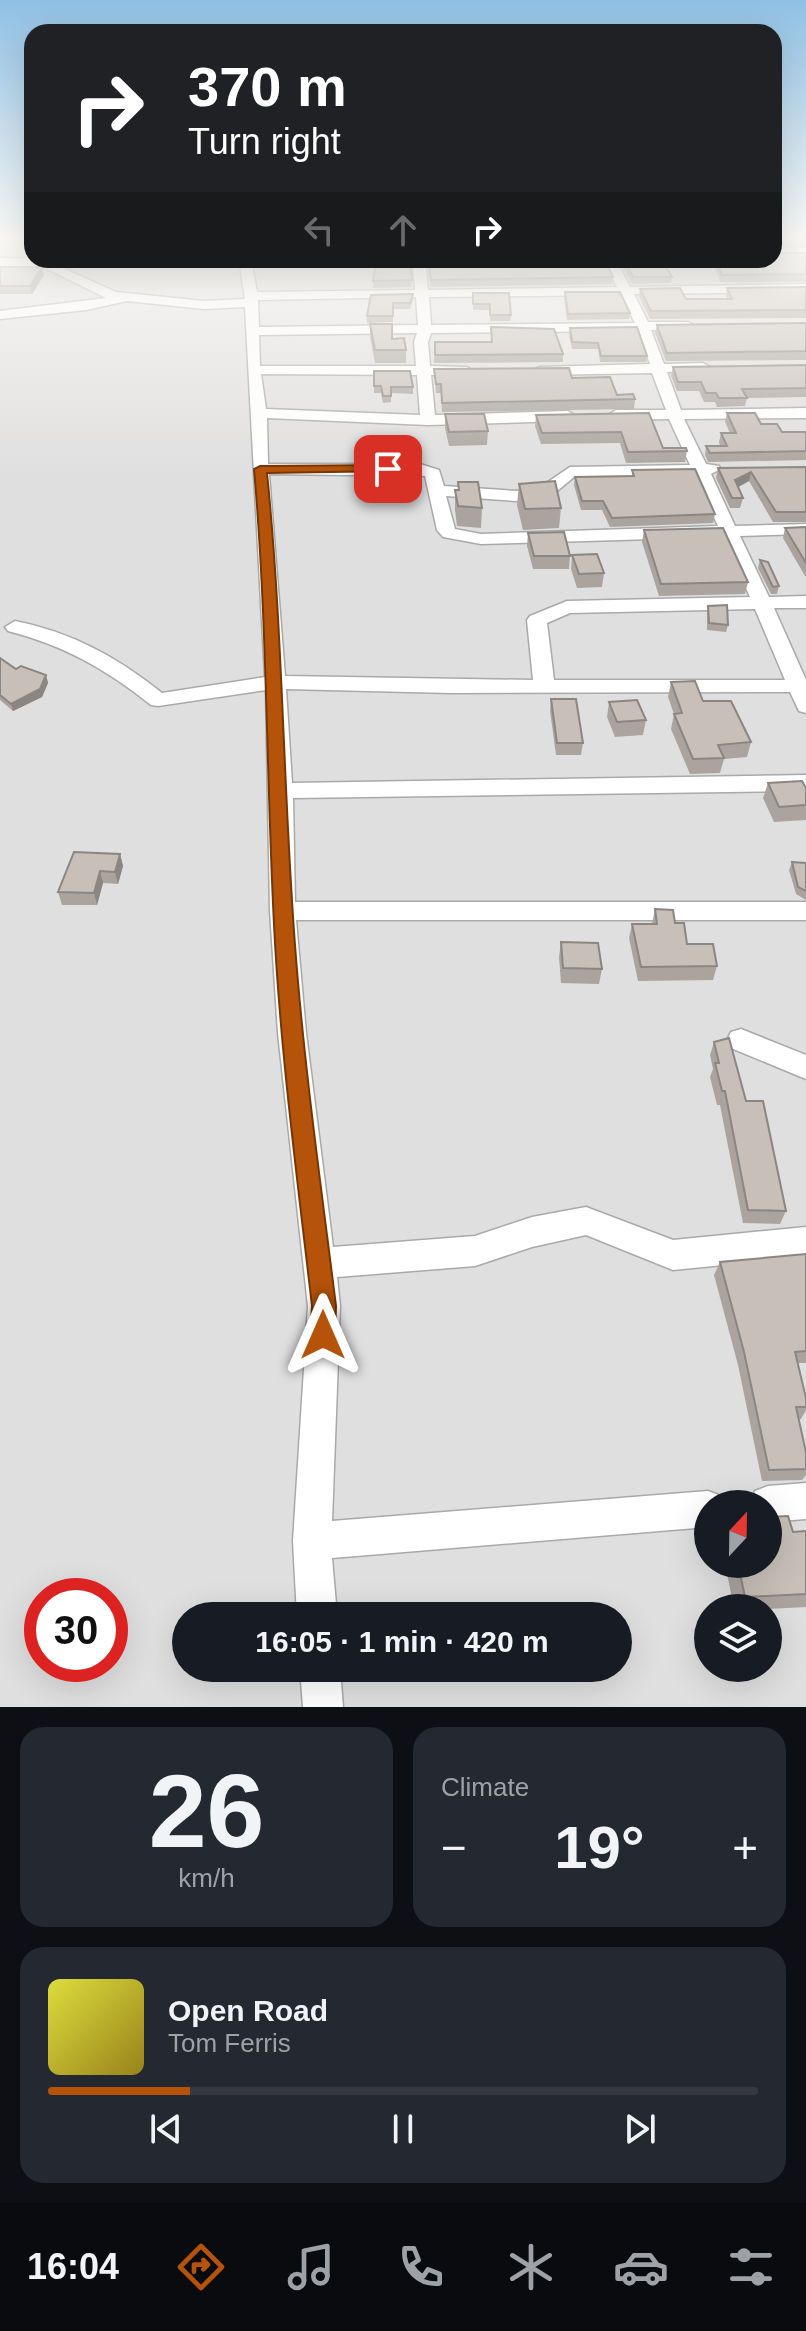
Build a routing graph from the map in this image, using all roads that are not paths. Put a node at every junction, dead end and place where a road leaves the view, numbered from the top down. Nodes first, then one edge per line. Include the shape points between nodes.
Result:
1 (252, 316) edge
2 (423, 316) edge
3 (637, 316) edge
4 (643, 326) junction
5 (703, 326) edge
6 (425, 329) junction
7 (253, 331) junction
8 (718, 367) edge
9 (660, 368) junction
10 (253, 370) junction
11 (426, 371) junction
12 (485, 371) edge
13 (529, 371) edge
14 (257, 413) junction
15 (806, 413) edge
16 (675, 415) junction
17 (428, 420) junction
18 (260, 469) junction
19 (699, 469) junction
20 (730, 469) edge
21 (436, 489) junction
22 (806, 529) edge
23 (727, 531) junction
24 (762, 602) junction
25 (806, 602) edge
26 (15, 627) dead end
27 (276, 682) junction
28 (544, 687) junction
29 (803, 693) edge
30 (806, 783) edge
31 (281, 791) junction
32 (283, 911) junction
33 (806, 911) edge
34 (741, 1040) dead end
35 (806, 1067) edge
36 (806, 1242) edge
37 (318, 1263) junction
38 (806, 1501) edge
39 (782, 1503) edge
40 (694, 1510) edge
41 (312, 1541) junction
42 (316, 1602) edge
43 (321, 1682) edge
44 (323, 1707) edge

1 - 7 street
2 - 6 street
3 - 4 street
4 - 5 street
4 - 6 street
4 - 9 street
6 - 7 street
6 - 11 street via 421,342
7 - 10 street
8 - 9 street
9 - 13 street
9 - 16 street
10 - 11 street
10 - 14 street
11 - 12 street
11 - 17 street
14 - 17 street
14 - 18 street
15 - 16 street
16 - 17 street
16 - 19 street
18 - 21 street via 420,469 433,473
18 - 27 street
19 - 20 street
19 - 21 street via 570,472 544,493 516,496
19 - 23 street
21 - 23 street via 449,533 481,539
22 - 23 street
23 - 24 street
24 - 25 street
24 - 28 street via 567,607 537,620
24 - 29 street
26 - 27 street via 43,631 122,670 158,700
27 - 28 street
27 - 31 street
28 - 29 street
30 - 31 street
31 - 32 street
32 - 33 street
32 - 37 street
34 - 35 street
36 - 37 street via 673,1255 586,1221 475,1251
37 - 41 street via 324,1306
38 - 39 street
40 - 41 street
41 - 42 street
43 - 44 street

